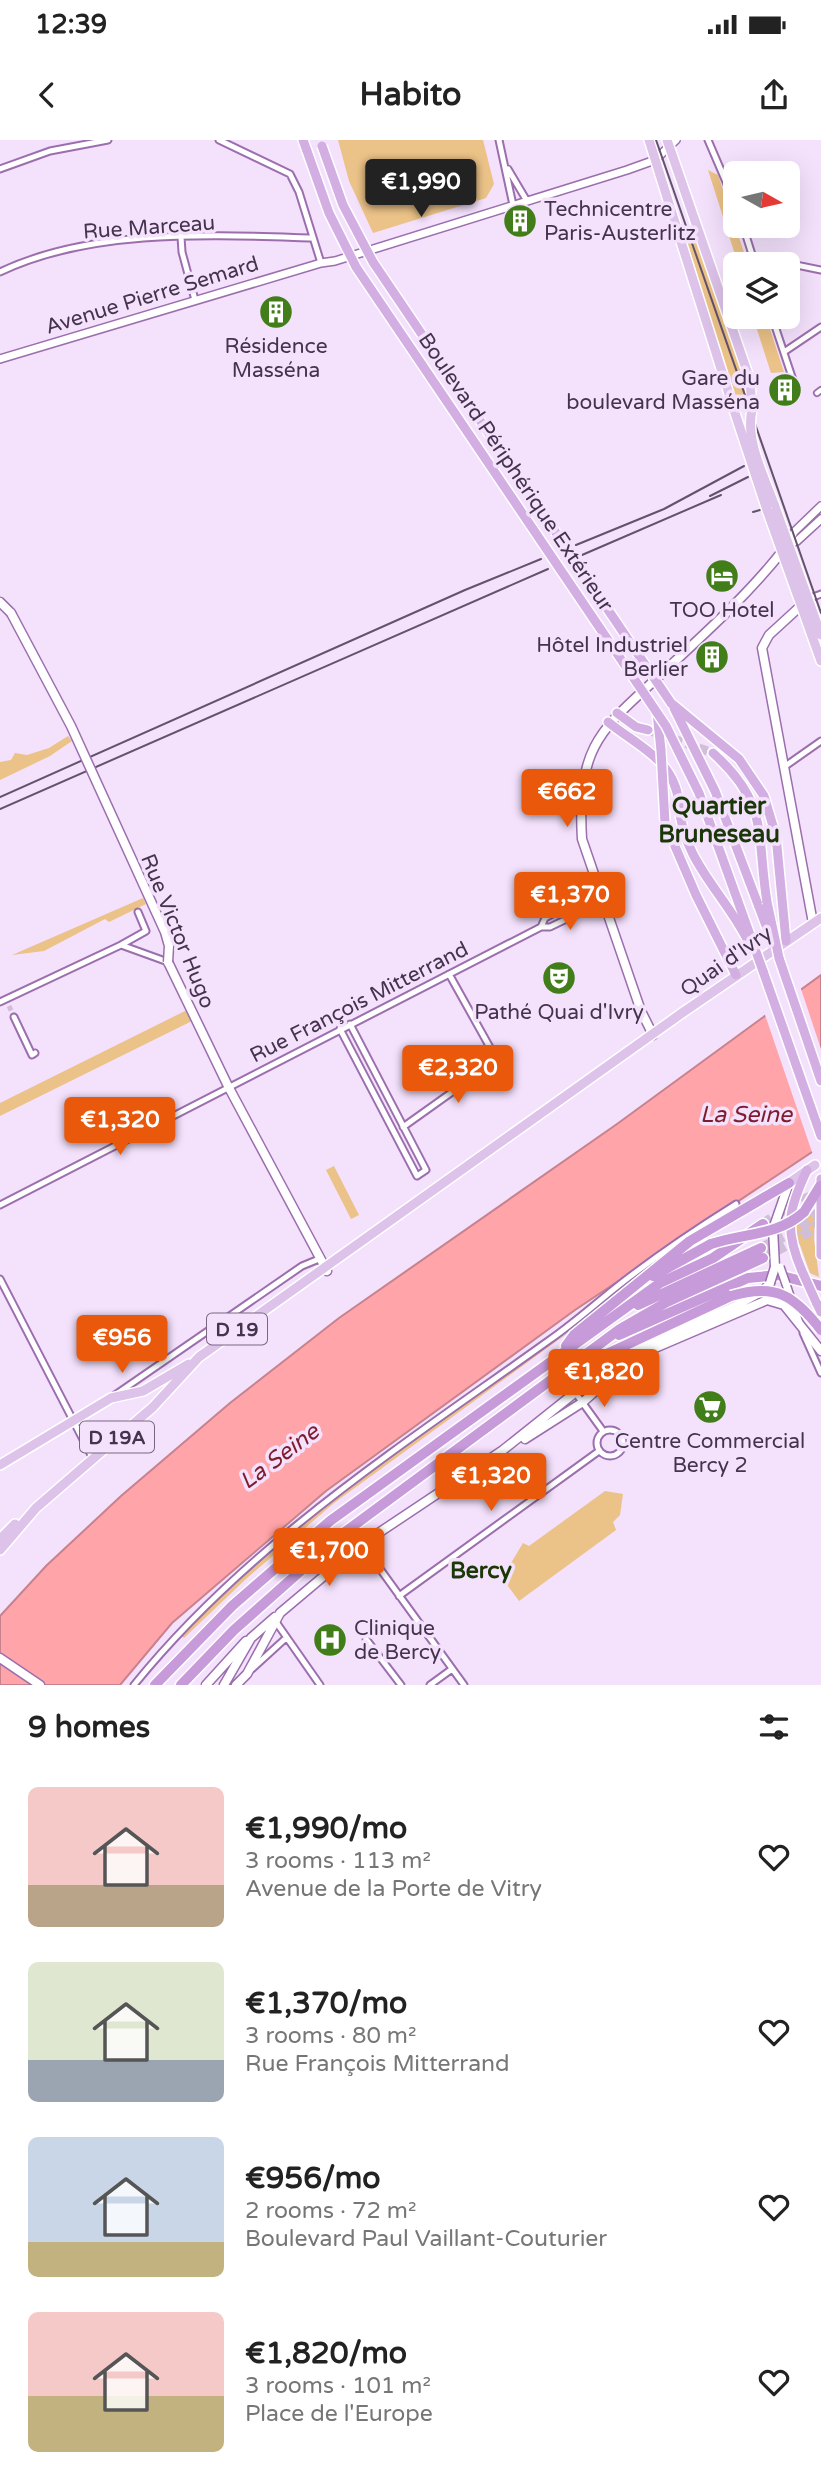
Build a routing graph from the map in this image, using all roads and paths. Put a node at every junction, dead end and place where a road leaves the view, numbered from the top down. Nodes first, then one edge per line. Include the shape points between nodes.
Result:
1 (108, 140) edge
2 (303, 140) edge
3 (320, 140) edge
4 (499, 140) edge
5 (649, 140) edge
6 (708, 140) edge
7 (221, 141) edge
8 (671, 142) edge
9 (655, 160) junction
10 (504, 164) junction
11 (0, 169) edge
12 (723, 175) edge
13 (527, 201) junction
14 (513, 205) junction
15 (181, 237) junction
16 (313, 238) junction
17 (317, 264) junction
18 (800, 266) edge
19 (821, 270) edge
20 (0, 272) edge
21 (195, 300) junction
22 (821, 327) edge
23 (776, 329) edge
24 (784, 352) junction
25 (0, 359) edge
26 (793, 380) dead end
27 (821, 506) edge
28 (771, 507) junction
29 (821, 519) edge
30 (788, 544) junction
31 (782, 552) junction
32 (821, 594) edge
33 (0, 602) edge
34 (804, 602) junction
35 (821, 635) edge
36 (821, 661) edge
37 (671, 703) junction
38 (657, 711) junction
39 (617, 713) junction
40 (608, 722) junction
41 (648, 730) tunnel mouth
42 (821, 741) edge
43 (713, 753) tunnel mouth
44 (784, 767) junction
45 (598, 890) junction
46 (602, 902) junction
47 (763, 905) junction
48 (565, 906) junction
49 (138, 912) dead end
50 (570, 917) junction
51 (817, 920) edge
52 (541, 927) junction
53 (786, 941) junction
54 (121, 945) junction
55 (168, 962) junction
56 (763, 971) junction
57 (449, 974) junction
58 (736, 975) junction
59 (3, 1001) edge
60 (9, 1006) tunnel mouth
61 (14, 1017) tunnel mouth
62 (350, 1024) junction
63 (340, 1029) junction
64 (653, 1035) junction
65 (35, 1053) dead end
66 (821, 1081) edge
67 (228, 1086) junction
68 (404, 1127) junction
69 (395, 1133) junction
70 (821, 1136) edge
71 (811, 1168) joint
72 (789, 1182) junction
73 (820, 1183) edge
74 (736, 1204) dead end
75 (0, 1205) edge
76 (763, 1224) tunnel mouth
77 (821, 1255) edge
78 (777, 1265) junction
79 (323, 1266) junction
80 (0, 1279) edge
81 (821, 1286) edge
82 (628, 1290) junction
83 (622, 1312) junction
84 (821, 1312) edge
85 (801, 1327) junction
86 (821, 1330) edge
87 (609, 1339) junction
88 (564, 1349) junction
89 (821, 1351) edge
90 (194, 1362) junction
91 (821, 1373) edge
92 (547, 1385) junction
93 (111, 1398) junction
94 (580, 1399) junction
95 (73, 1421) junction
96 (604, 1431) junction
97 (599, 1451) junction
98 (93, 1457) junction
99 (0, 1465) edge
100 (36, 1508) junction
101 (2, 1541) edge
102 (362, 1544) junction
103 (0, 1550) edge
104 (399, 1596) junction
105 (278, 1617) junction
106 (269, 1631) junction
107 (251, 1638) junction
108 (286, 1638) junction
109 (366, 1639) dead end
110 (0, 1658) edge
111 (452, 1669) junction
112 (247, 1674) junction
113 (40, 1685) edge
114 (134, 1685) edge
115 (155, 1685) edge
116 (181, 1685) edge
117 (206, 1685) edge
118 (224, 1685) edge
119 (236, 1685) edge
120 (320, 1685) edge
121 (401, 1685) edge
122 (430, 1685) edge
123 (464, 1685) edge

1 - 11 street via 50,151
2 - 38 highway, Boulevard Périphérique Extérieur, bridge via 329,213 356,267
3 - 37 highway, bridge via 343,205 373,262
4 - 10 street
5 - 9 main road
6 - 12 street
7 - 16 street via 282,169 296,183
8 - 9 street
8 - 28 main road, bridge via 750,380 752,440
9 - 13 street, Avenue Pierre Semard
9 - 28 main road, bridge via 734,410
10 - 13 street
10 - 14 street
13 - 14 street, Avenue Pierre Semard
14 - 17 street, Avenue Pierre Semard
15 - 16 street, Rue Marceau
15 - 20 street, Rue Marceau via 72,248
15 - 21 street
16 - 17 street
17 - 21 street, Avenue Pierre Semard
18 - 19 street
21 - 25 street, Avenue Pierre Semard
22 - 24 street
23 - 24 street
24 - 26 street
27 - 30 street
28 - 30 main road
28 - 31 main road
29 - 30 street
30 - 31 main road
30 - 34 main road
31 - 34 main road
31 - 39 main road via 720,618
32 - 34 street
33 - 55 main road, Rue Victor Hugo, bridge via 11,613 71,726 159,920 169,946
34 - 35 main road
34 - 36 main road
34 - 44 main road via 769,635 762,648
37 - 47 highway
37 - 53 highway via 739,758 764,796 776,836
38 - 56 highway, Boulevard Périphérique Extérieur, bridge via 699,793
38 - 58 highway, bridge via 665,822
39 - 40 main road
39 - 41 highway
40 - 45 main road via 587,765 580,813 582,839
40 - 56 highway, bridge via 664,764 674,782 682,832 694,862 730,907
42 - 44 street
43 - 47 highway via 741,782 756,810 763,848
44 - 51 main road
45 - 46 main road
45 - 48 street, Rue François Mitterrand
46 - 50 street, Rue François Mitterrand
46 - 64 main road
47 - 66 highway, bridge
48 - 50 street
48 - 52 street, Rue François Mitterrand via 545,918
49 - 54 street via 146,931
50 - 52 street, Rue François Mitterrand
51 - 53 main road, Quai d'Ivry
52 - 57 street, Rue François Mitterrand
53 - 58 main road, Quai d'Ivry
54 - 55 street
54 - 59 street
55 - 67 main road, Rue Victor Hugo
56 - 70 highway, Boulevard Périphérique Extérieur
57 - 62 street, Rue François Mitterrand
57 - 68 street via 497,1060
58 - 64 main road, Quai d'Ivry
59 - 60 street
61 - 65 street via 32,1055
62 - 63 street, Rue François Mitterrand
62 - 68 street
63 - 67 street, Rue François Mitterrand
63 - 69 street
64 - 79 main road, D 19 via 365,1239 357,1250
67 - 75 street, Rue François Mitterrand
67 - 79 main road, Rue Victor Hugo
68 - 69 street
68 - 69 street via 426,1170 417,1176
71 - 72 main road
71 - 84 highway, bridge via 793,1200 789,1229
72 - 78 main road via 774,1229
72 - 82 highway via 701,1234
73 - 77 highway
73 - 82 highway, bridge via 804,1213 783,1227 711,1244
74 - 114 street via 689,1233 562,1332 334,1495 229,1586
76 - 83 highway via 725,1251 660,1283
78 - 85 street, bridge
78 - 94 main road, bridge via 763,1291 621,1356 601,1369
79 - 90 main road, D 19 via 297,1293 281,1298
79 - 93 street via 302,1266
80 - 95 street
81 - 87 highway via 778,1275 748,1278
82 - 88 highway via 574,1335
83 - 87 highway via 762,1253 631,1321
83 - 88 highway
85 - 89 main road
85 - 91 street
85 - 94 main road via 784,1305 758,1303 634,1357
86 - 92 highway, bridge via 807,1311 784,1295 756,1290 731,1296 609,1350
87 - 92 highway
88 - 115 highway via 287,1556
90 - 93 main road via 143,1391
90 - 98 main road, D 19A via 153,1407
92 - 116 highway via 341,1535 244,1621
93 - 95 main road
94 - 96 street
94 - 102 main road
95 - 98 street
95 - 99 main road
96 - 97 street via 597,1441
96 - 97 street via 616,1432 623,1447 612,1456
97 - 104 street
98 - 100 main road, D 19A
100 - 101 main road, D 19A
100 - 101 main road
101 - 103 main road, D 19A
102 - 104 street
102 - 105 main road
104 - 111 street
105 - 106 main road
105 - 107 main road
105 - 108 street
106 - 107 main road
106 - 108 street
106 - 112 main road
107 - 117 main road
107 - 118 main road
108 - 112 street
108 - 120 street
109 - 121 street
110 - 113 main road
111 - 122 street
111 - 123 street
112 - 119 main road

